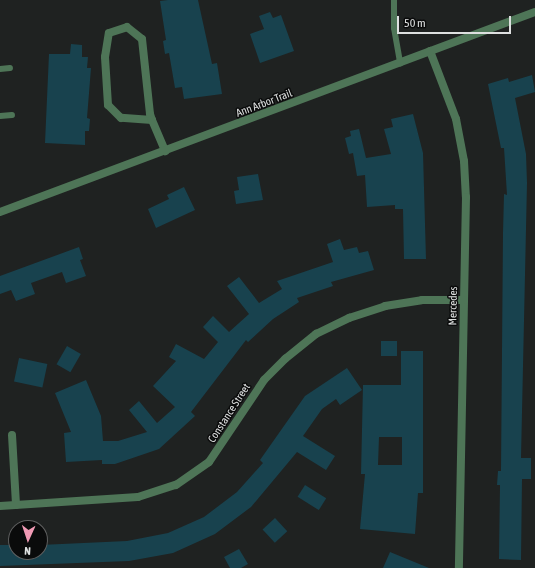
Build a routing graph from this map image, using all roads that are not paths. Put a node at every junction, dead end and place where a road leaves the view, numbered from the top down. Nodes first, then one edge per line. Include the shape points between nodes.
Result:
1 (394, 0) edge
2 (535, 12) edge
3 (430, 51) junction
4 (400, 63) junction
5 (10, 68) dead end
6 (0, 69) edge
7 (12, 114) dead end
8 (0, 116) edge
9 (152, 120) junction
10 (165, 151) junction
11 (0, 212) edge
12 (464, 300) junction
13 (12, 435) dead end
14 (16, 505) junction
15 (0, 506) edge
16 (459, 568) edge

1 - 4 lane via 394,28
2 - 3 street, Ann Arbor Trail
3 - 4 street, Ann Arbor Trail
3 - 12 street, Mercedes via 456,119 464,161
4 - 10 street, Ann Arbor Trail
5 - 6 lane
7 - 8 lane
9 - 9 street via 142,39 127,27 109,33 106,57 108,105 121,118
9 - 10 street
10 - 11 street, Ann Arbor Trail
12 - 14 street, Constance Street via 422,300 385,306 349,318 316,334 264,380 209,462 176,485 138,497
12 - 16 street, Mercedes
13 - 14 street
14 - 15 street, Constance Street

